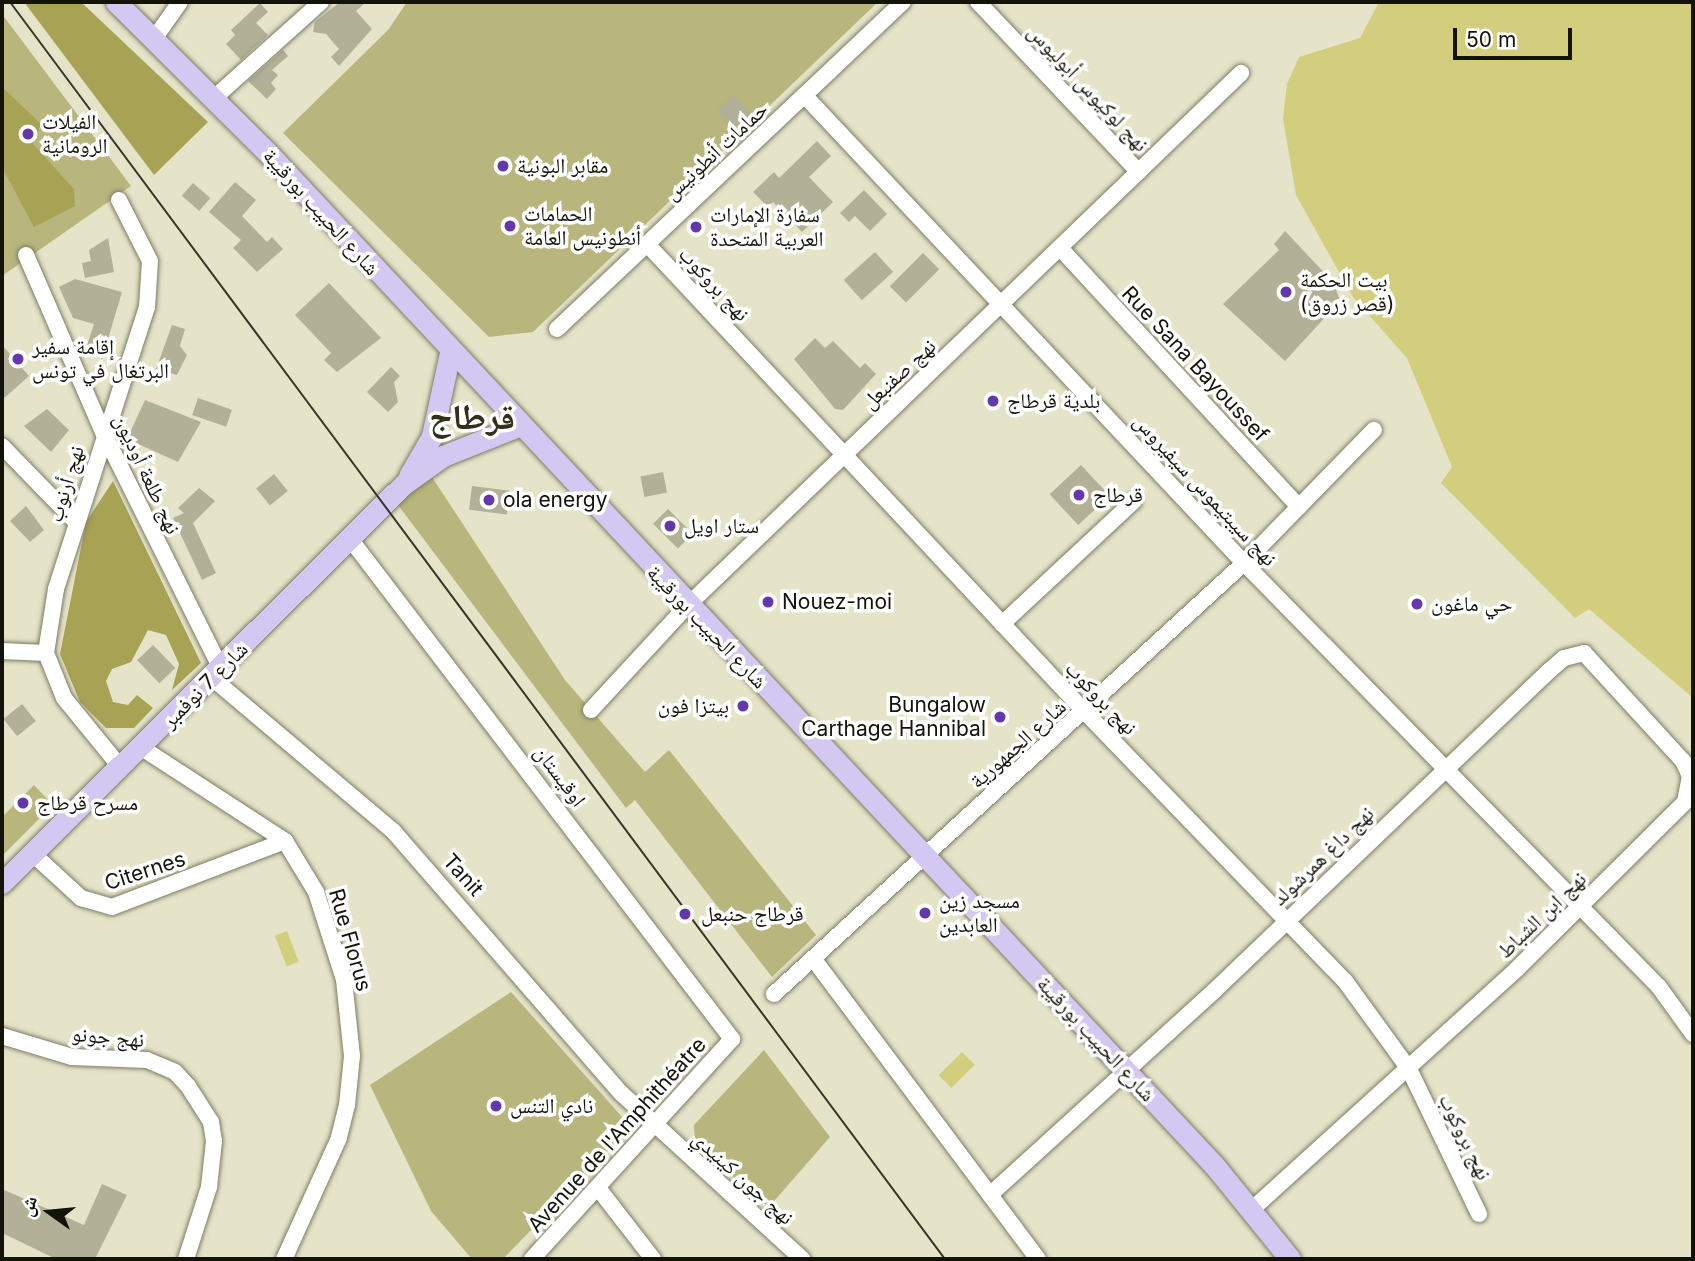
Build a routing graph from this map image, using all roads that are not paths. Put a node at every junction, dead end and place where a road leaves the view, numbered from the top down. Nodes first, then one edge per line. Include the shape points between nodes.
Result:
1 (116, 2) edge
2 (180, 2) edge
3 (321, 2) edge
4 (903, 2) edge
5 (978, 2) edge
6 (154, 39) junction
7 (1241, 73) dead end
8 (805, 96) junction
9 (213, 99) junction
10 (1139, 172) junction
11 (119, 200) dead end
12 (648, 244) junction
13 (1061, 249) junction
14 (26, 255) dead end
15 (1003, 306) junction
16 (557, 329) dead end
17 (450, 353) junction
18 (518, 426) junction
19 (1374, 430) dead end
20 (104, 434) junction
21 (2, 446) edge
22 (845, 454) junction
23 (404, 484) junction
24 (1134, 501) dead end
25 (1299, 507) junction
26 (76, 522) junction
27 (351, 540) junction
28 (1244, 563) junction
29 (687, 606) junction
30 (1002, 624) junction
31 (2, 650) edge
32 (47, 653) junction
33 (1549, 671) joint
34 (216, 673) junction
35 (591, 710) dead end
36 (1085, 712) junction
37 (142, 748) junction
38 (121, 768) junction
39 (1443, 768) junction
40 (285, 841) junction
41 (32, 853) junction
42 (927, 858) junction
43 (2, 883) edge
44 (1578, 909) junction
45 (1287, 921) junction
46 (815, 961) junction
47 (774, 994) dead end
48 (1693, 1034) edge
49 (2, 1036) edge
50 (732, 1039) joint
51 (1409, 1069) junction
52 (1125, 1070) junction
53 (656, 1127) junction
54 (598, 1188) junction
55 (992, 1193) junction
56 (1252, 1209) junction
57 (1479, 1214) dead end
58 (186, 1259) edge
59 (284, 1259) edge
60 (532, 1259) edge
61 (653, 1259) edge
62 (802, 1259) edge
63 (1038, 1259) edge
64 (1290, 1259) edge

1 - 6 main road, شارع الحبيب بورقيبة
2 - 6 street
3 - 9 street
4 - 8 street, حمامات أنطونيس
5 - 10 street, نهج لوكيوس أبوليوس
6 - 9 main road, شارع الحبيب بورقيبة
7 - 10 street, نهج صفنبعل
8 - 12 street, حمامات أنطونيس
8 - 15 street, نهج سيبتيموس سيفيروس
9 - 17 main road, شارع الحبيب بورقيبة
10 - 13 street, نهج صفنبعل
11 - 20 street, نهج أرنوب via 150,261 150,287
12 - 16 street, حمامات أنطونيس
12 - 22 street, نهج بروكوب
13 - 15 street, نهج صفنبعل
13 - 25 street, Rue Sana Bayoussef
14 - 20 street, نهج طلعة أوديون
15 - 22 street, نهج صفنبعل
15 - 28 street, نهج سيبتيموس سيفيروس
17 - 18 main road, شارع الحبيب بورقيبة
17 - 23 main road, شارع 7 نوفمبر via 432,436
18 - 23 main road, شارع 7 نوفمبر via 443,456
18 - 29 main road, شارع الحبيب بورقيبة
19 - 25 street, شارع الجمهورية
20 - 26 street, نهج أرنوب
20 - 34 street, نهج طلعة أوديون
21 - 26 street
22 - 29 street, نهج صفنبعل
22 - 30 street, نهج بروكوب
23 - 27 main road, شارع 7 نوفمبر
24 - 30 street
25 - 28 street, شارع الجمهورية
26 - 32 street, نهج أرنوب via 47,625
27 - 34 main road, شارع 7 نوفمبر
27 - 50 street, اوقيستان
28 - 36 street, شارع الجمهورية
28 - 39 street, نهج سيبتيموس سيفيروس
29 - 35 street, نهج صفنبعل
29 - 42 main road, شارع الحبيب بورقيبة
30 - 36 street, نهج بروكوب
31 - 32 street
32 - 38 street, نهج أرنوب via 64,698
33 - 39 street, نهج داغ همرشولد
33 - 44 street, نهج ابن الشباط via 1564,658 1584,653 1683,761 1690,776 1689,795 1678,812
34 - 37 main road, شارع 7 نوفمبر
34 - 53 street, Tanit via 394,832
36 - 42 street, شارع الجمهورية
36 - 45 street, نهج بروكوب
37 - 38 main road, شارع 7 نوفمبر
37 - 40 street, Rue Florus
38 - 41 main road, شارع 7 نوفمبر
39 - 44 street, نهج سيبتيموس سيفيروس
39 - 45 street, نهج داغ همرشولد
40 - 41 street, Citernes via 112,907 81,898
40 - 59 street, Rue Florus via 316,892 344,980 352,1056 339,1138
41 - 43 main road, شارع 7 نوفمبر
42 - 46 street, شارع الجمهورية
42 - 52 main road, شارع الحبيب بورقيبة
44 - 48 street, نهج سيبتيموس سيفيروس via 1658,988
44 - 51 street, نهج ابن الشباط
45 - 51 street, نهج بروكوب via 1345,981
45 - 52 street, نهج داغ همرشولد
46 - 47 street, شارع الجمهورية
46 - 55 street
49 - 58 street, نهج جونو via 72,1057 147,1060 175,1072 188,1086 211,1122 214,1141 209,1187
50 - 53 street, Avenue de l'Amphithéatre
51 - 56 street, نهج ابن الشباط
51 - 57 street, نهج بروكوب
52 - 55 street, نهج داغ همرشولد
52 - 56 main road, شارع الحبيب بورقيبة
53 - 54 street, Avenue de l'Amphithéatre
53 - 62 street, نهج جون كينيدي
54 - 60 street, Avenue de l'Amphithéatre
54 - 61 street
55 - 63 street
56 - 64 main road, شارع الحبيب بورقيبة

